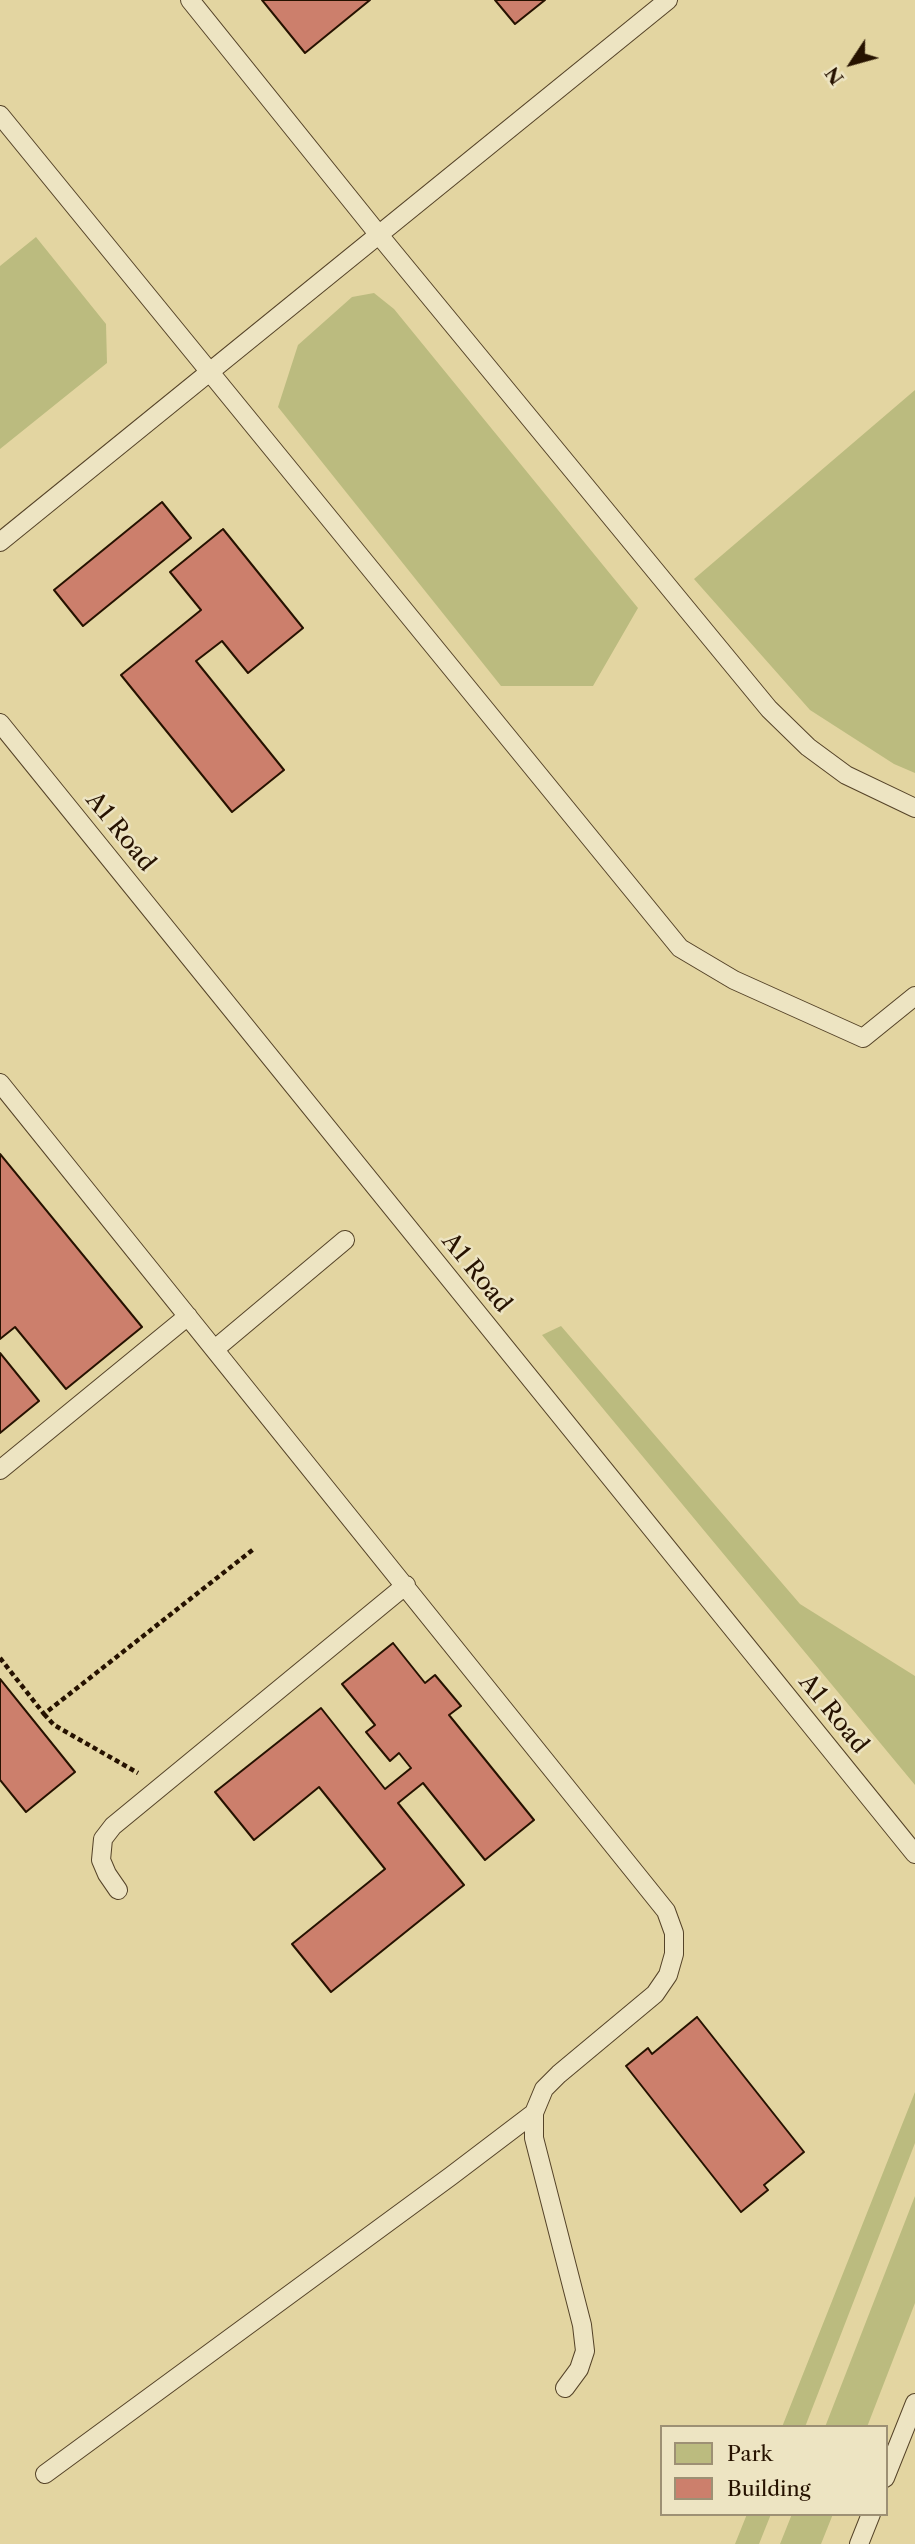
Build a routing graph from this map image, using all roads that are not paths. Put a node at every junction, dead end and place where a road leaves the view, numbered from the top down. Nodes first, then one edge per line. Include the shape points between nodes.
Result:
1 (190, 0) edge
2 (668, 0) edge
3 (0, 115) edge
4 (379, 235) junction
5 (210, 372) junction
6 (0, 542) edge
7 (0, 723) edge
8 (915, 808) edge
9 (915, 996) edge
10 (0, 1083) edge
11 (345, 1240) dead end
12 (188, 1316) junction
13 (215, 1349) junction
14 (0, 1470) edge
15 (406, 1585) junction
16 (915, 1854) edge
17 (118, 1890) dead end
18 (534, 2113) junction
19 (565, 2388) dead end
20 (915, 2403) edge
21 (887, 2473) edge
22 (45, 2474) dead end
23 (870, 2516) edge
24 (859, 2544) edge

1 - 4 lane
2 - 4 lane
3 - 5 lane
4 - 5 lane
4 - 8 lane via 769,709 846,775
5 - 6 lane
5 - 9 lane via 680,948 734,980 863,1038
7 - 16 lane, A1 Road
10 - 12 lane
11 - 13 lane
12 - 13 lane
12 - 14 lane
13 - 15 lane
15 - 17 lane via 113,1826 103,1839 101,1860
15 - 18 lane via 654,1893 674,1933 674,1954 654,1994 559,2074 544,2089
18 - 19 lane via 534,2138 585,2351
18 - 22 lane
20 - 21 lane
23 - 24 lane

